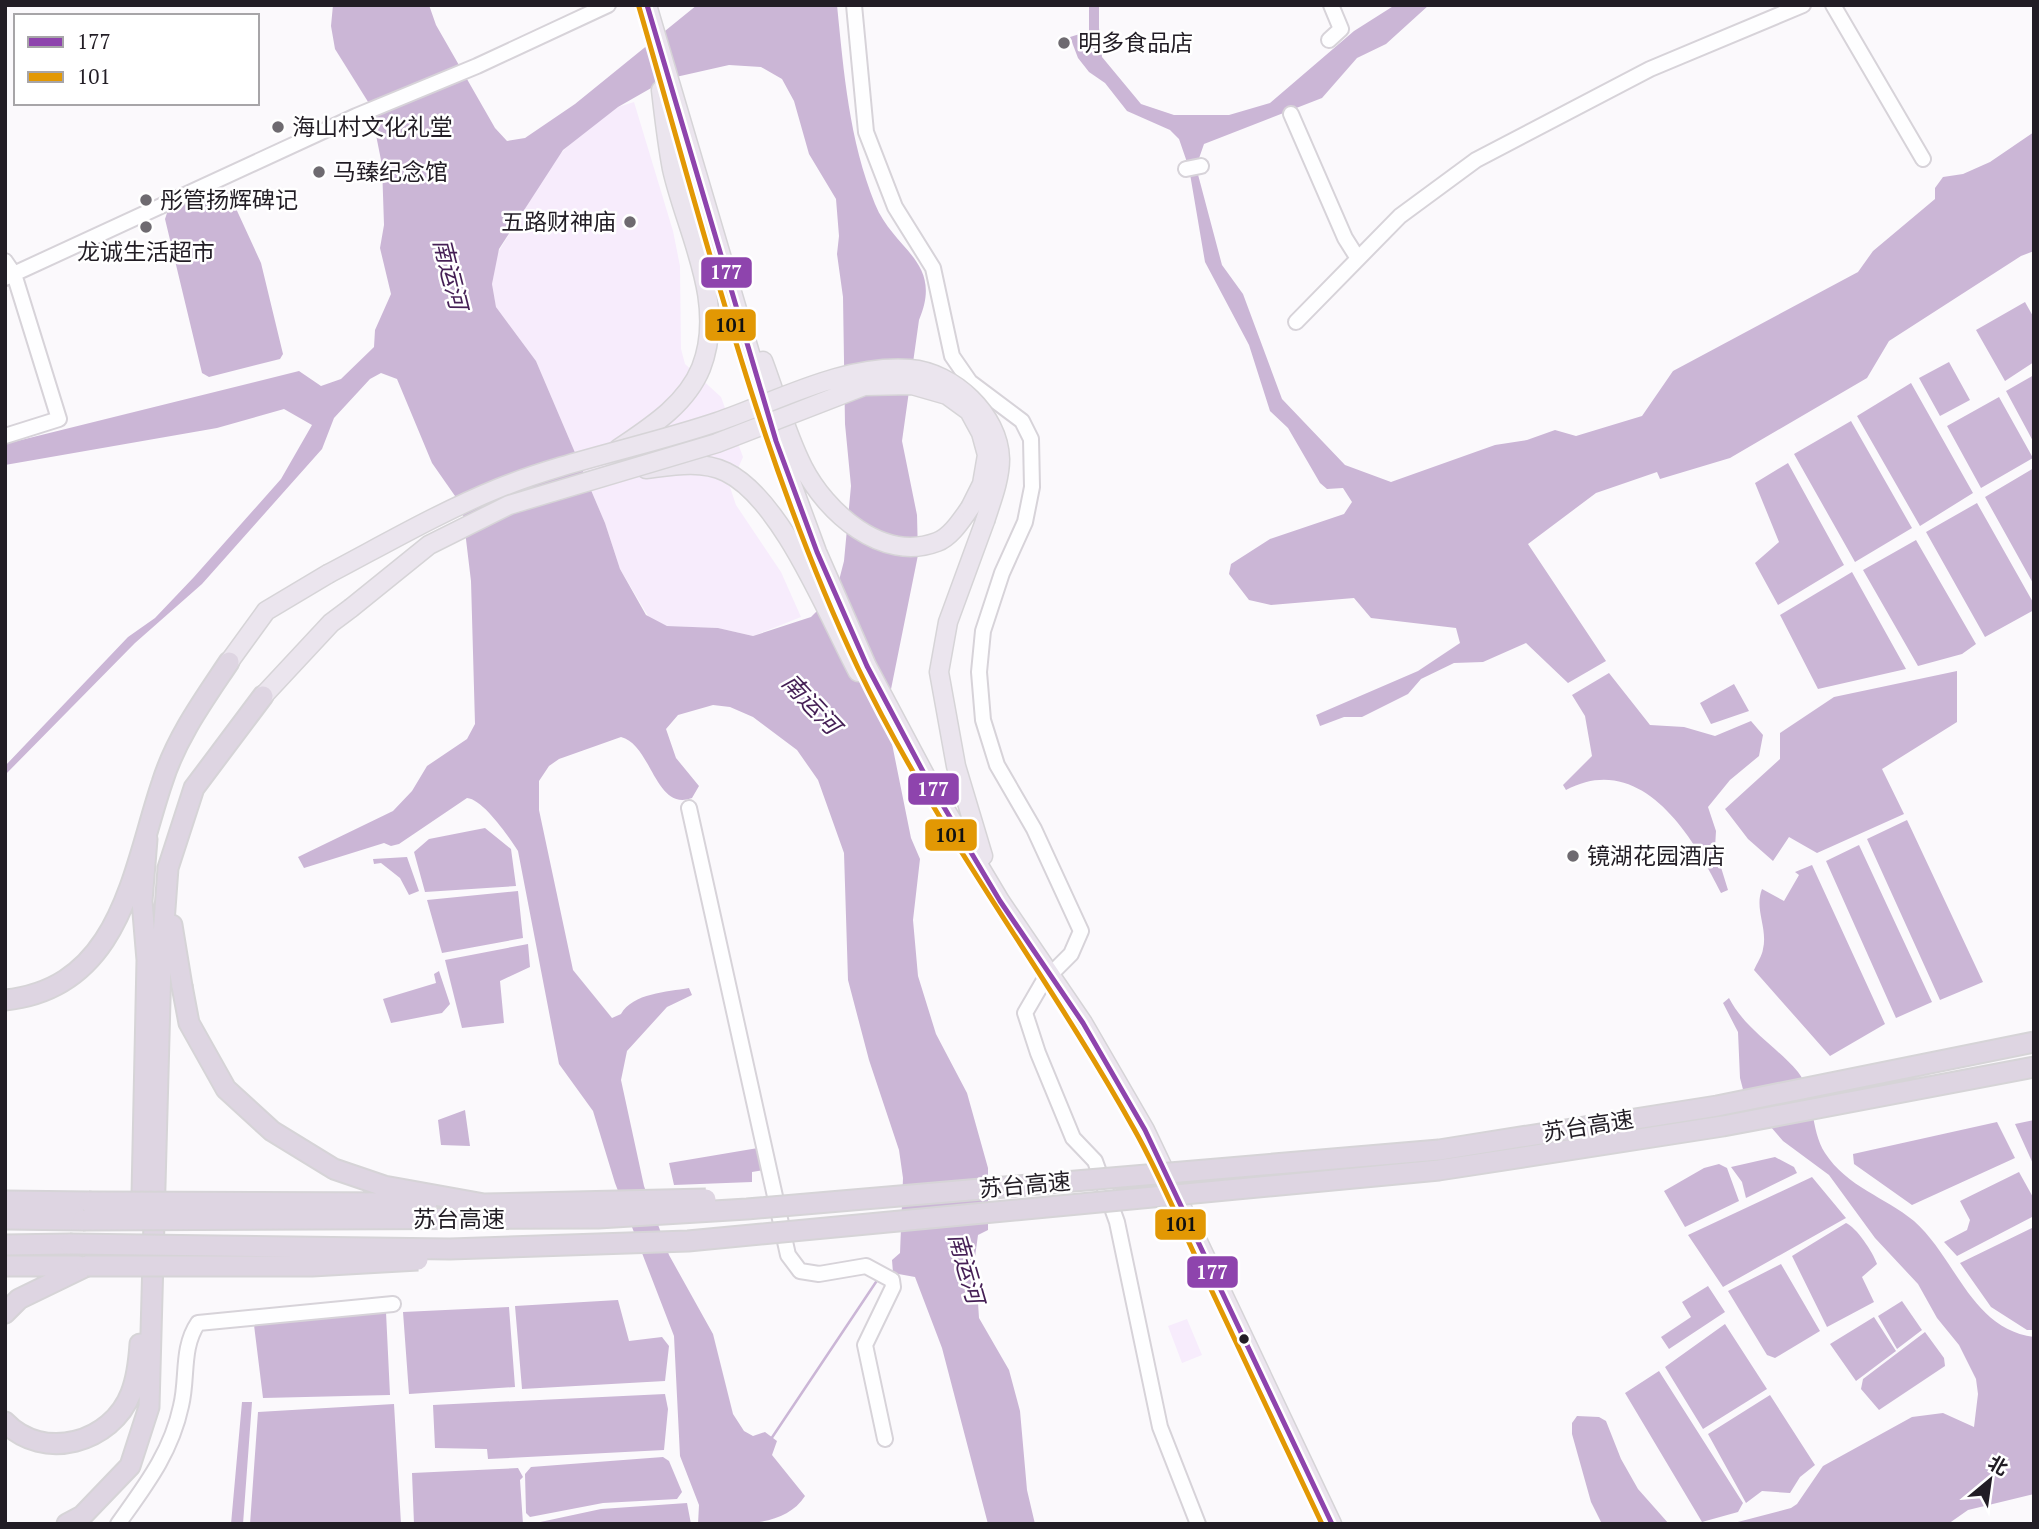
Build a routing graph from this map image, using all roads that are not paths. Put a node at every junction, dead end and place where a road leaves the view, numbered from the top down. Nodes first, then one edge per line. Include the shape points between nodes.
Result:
1 (608, 5) edge
2 (636, 5) edge
3 (647, 5) edge
4 (854, 5) edge
5 (1331, 5) edge
6 (1803, 5) edge
7 (1832, 5) edge
8 (651, 39) junction
9 (1329, 40) dead end
10 (663, 85) junction
11 (1291, 114) dead end
12 (1923, 159) dead end
13 (1201, 166) dead end
14 (1185, 169) dead end
15 (714, 232) junction
16 (1357, 257) junction
17 (5, 261) edge
18 (10, 276) edge
19 (1296, 322) dead end
20 (5, 436) edge
21 (612, 454) junction
22 (616, 473) junction
23 (229, 662) joint
24 (858, 672) junction
25 (263, 696) joint
26 (689, 808) dead end
27 (148, 839) junction
28 (166, 889) junction
29 (1000, 901) junction
30 (1047, 979) junction
31 (5, 1000) edge
32 (2034, 1042) edge
33 (2034, 1067) edge
34 (910, 1195) junction
35 (5, 1201) edge
36 (484, 1203) junction
37 (86, 1211) junction
38 (5, 1219) edge
39 (688, 1241) junction
40 (5, 1245) edge
41 (5, 1266) edge
42 (87, 1266) junction
43 (393, 1304) dead end
44 (5, 1313) edge
45 (5, 1422) edge
46 (886, 1439) dead end
47 (67, 1524) edge
48 (118, 1524) edge
49 (1198, 1524) edge
50 (1320, 1524) edge
51 (1332, 1524) edge

1 - 18 street
2 - 8 main road
3 - 8 main road
4 - 30 street via 866,132 895,207 933,268 952,356 970,382 1022,421 1031,439 1032,487 1025,522 983,631 979,672 983,720 997,765 1034,829 1081,930 1071,954
5 - 9 street via 1341,29
6 - 16 street via 1650,69 1476,160 1400,216
7 - 12 street
8 - 10 main road
10 - 15 main road
10 - 21 main road, bridge via 672,169 708,293 708,327 701,368 666,416
10 - 24 main road via 764,444
11 - 16 street
13 - 14 street
15 - 22 main road, bridge via 803,468 833,509 858,531 911,547 939,542 970,508 982,484 987,455 969,411 947,396 912,385 864,386 717,443
15 - 29 main road via 776,441 817,552 867,666
16 - 19 street
17 - 18 street
18 - 20 street via 59,419
21 - 23 main road, bridge via 500,488 328,574 266,611
21 - 29 main road, bridge via 715,423 861,370 912,368 949,382 978,405 994,430 1000,459 985,521 948,622 939,672 973,830
22 - 24 main road, bridge via 690,464 724,471 753,489 777,517
22 - 25 main road, bridge via 509,505 429,545 331,623
23 - 27 highway via 182,732 161,784
24 - 30 main road via 918,785 992,907
25 - 28 highway via 194,788 168,868
26 - 46 street via 788,1255 800,1271 820,1274 866,1266 892,1280 893,1287 865,1345
27 - 31 highway via 112,929 89,964 55,986
27 - 45 highway via 142,901 147,960 139,1355 131,1394 115,1418 94,1436 65,1445 33,1442
28 - 36 highway, bridge via 189,1023 226,1089 272,1131 334,1169 384,1186
28 - 47 highway via 149,1407 130,1466 82,1516
29 - 30 main road
30 - 49 street via 1026,1013 1073,1138 1095,1161 1117,1222 1160,1427
30 - 50 main road via 1136,1136
30 - 51 main road via 1083,1023 1145,1130
32 - 34 highway, 苏台高速, bridge via 1717,1106 1439,1150
33 - 39 highway, 苏台高速, bridge via 1723,1126 1439,1170
34 - 36 highway, bridge
34 - 37 highway, 苏台高速, bridge via 598,1218
35 - 37 highway
36 - 37 highway, bridge
37 - 38 highway, 苏台高速
39 - 40 highway, 苏台高速, bridge via 450,1249
39 - 42 highway, bridge via 312,1266
41 - 42 highway
42 - 44 highway via 19,1299
43 - 48 street via 198,1323 189,1336 181,1406 163,1462

